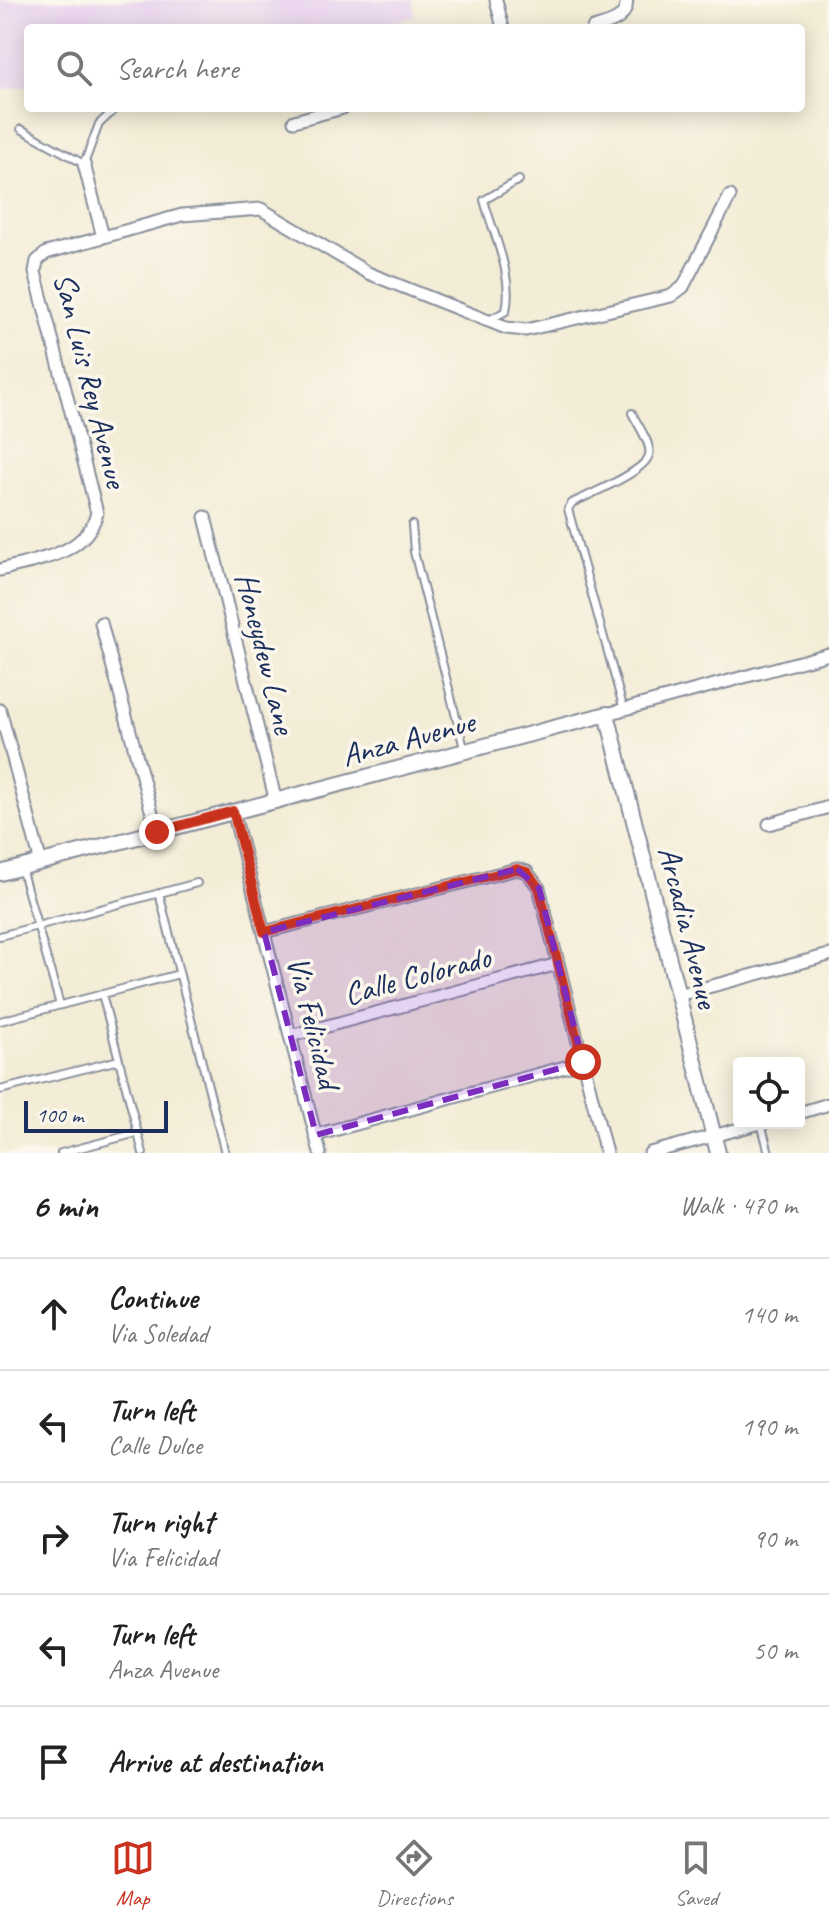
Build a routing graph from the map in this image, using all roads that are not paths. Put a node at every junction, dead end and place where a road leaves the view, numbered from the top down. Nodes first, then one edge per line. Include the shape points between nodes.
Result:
1 (496, 0) edge
2 (627, 0) edge
3 (502, 24) edge
4 (608, 24) edge
5 (112, 112) edge
6 (328, 112) edge
7 (294, 121) dead end
8 (21, 129) dead end
9 (84, 164) junction
10 (519, 180) dead end
11 (730, 196) dead end
12 (103, 237) junction
13 (491, 319) junction
14 (632, 413) dead end
15 (205, 517) dead end
16 (412, 525) dead end
17 (0, 570) edge
18 (101, 623) dead end
19 (829, 654) edge
20 (0, 710) edge
21 (624, 710) junction
22 (607, 714) junction
23 (465, 752) junction
24 (276, 802) junction
25 (829, 807) edge
26 (233, 811) junction
27 (769, 824) dead end
28 (157, 832) junction
29 (41, 863) junction
30 (21, 868) junction
31 (0, 873) edge
32 (197, 883) dead end
33 (159, 893) junction
34 (37, 926) junction
35 (264, 932) junction
36 (0, 936) edge
37 (829, 955) edge
38 (558, 964) junction
39 (179, 974) junction
40 (102, 994) junction
41 (678, 995) junction
42 (60, 1005) junction
43 (0, 1021) edge
44 (290, 1036) junction
45 (119, 1060) junction
46 (583, 1062) junction
47 (0, 1090) edge
48 (829, 1104) edge
49 (805, 1111) edge
50 (739, 1129) edge
51 (763, 1129) edge
52 (137, 1133) junction
53 (316, 1135) junction
54 (713, 1136) junction
55 (61, 1153) edge
56 (143, 1153) edge
57 (225, 1153) edge
58 (320, 1153) edge
59 (606, 1153) edge
60 (650, 1153) edge
61 (718, 1153) edge
62 (769, 1153) edge

1 - 3 street
2 - 4 street via 626,10
5 - 9 lane via 99,124
6 - 7 street
8 - 9 lane
9 - 12 street
10 - 13 lane via 484,200 508,293 506,311
11 - 13 street, San Luis Rey Avenue via 683,287 671,296 526,330 506,328
12 - 13 street, San Luis Rey Avenue via 182,215 261,209 368,273
12 - 17 street, San Luis Rey Avenue via 46,253 35,272 94,497 93,528 83,541 60,553
14 - 21 lane via 648,446 642,467 568,509
15 - 24 street, Honeydew Lane
16 - 23 lane via 412,544
18 - 28 street
19 - 21 street, Anza Avenue
20 - 29 street
21 - 22 street, Anza Avenue
22 - 23 street, Anza Avenue
22 - 41 street, Arcadia Avenue
23 - 24 street, Anza Avenue
24 - 26 street, Anza Avenue
25 - 27 street
26 - 28 street, Anza Avenue
26 - 35 street, Via Felicidad
28 - 29 street, Anza Avenue
29 - 30 street, Anza Avenue
30 - 31 street, Anza Avenue
30 - 34 lane
32 - 33 lane
33 - 34 lane
33 - 39 lane
34 - 36 lane
34 - 42 lane
35 - 38 street via 517,869 527,872 539,888
35 - 44 street, Via Felicidad
37 - 41 street
38 - 44 street, Calle Colorado
38 - 46 street
39 - 40 lane
39 - 57 lane
40 - 42 lane
40 - 45 lane
41 - 54 street, Arcadia Avenue
42 - 43 lane
44 - 53 street, Via Felicidad
45 - 47 lane
45 - 52 lane
46 - 53 street
46 - 59 street
48 - 49 street
50 - 54 street
51 - 62 lane
52 - 55 lane
52 - 56 lane
53 - 58 street, Via Felicidad
54 - 60 street
54 - 61 street, Arcadia Avenue

